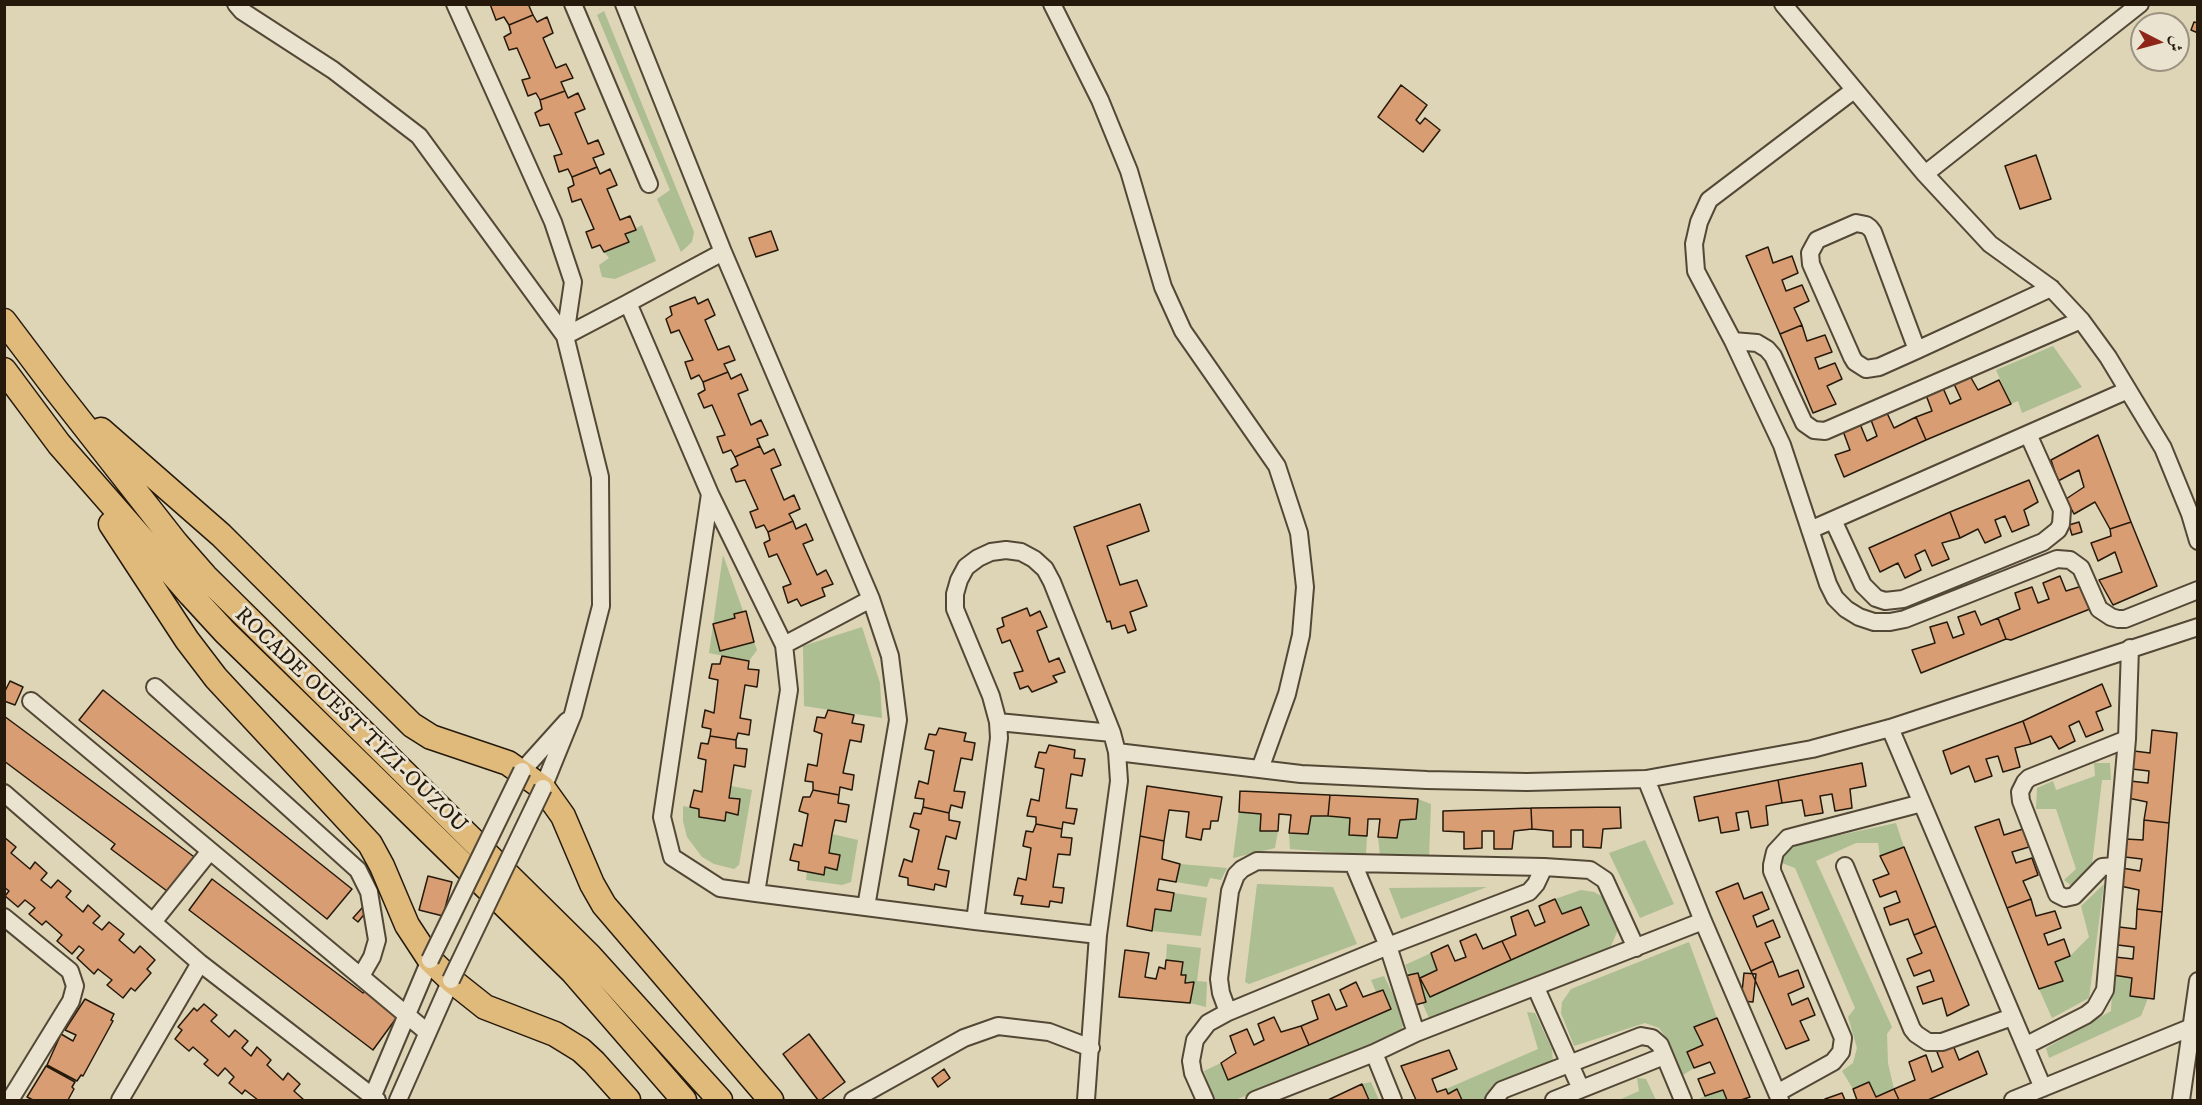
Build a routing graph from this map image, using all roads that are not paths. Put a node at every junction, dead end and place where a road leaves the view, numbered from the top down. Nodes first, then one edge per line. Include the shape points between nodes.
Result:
1 (236, 4) edge
2 (455, 4) edge
3 (573, 4) edge
4 (624, 4) edge
5 (1052, 4) edge
6 (1783, 4) edge
7 (2140, 4) edge
8 (1854, 90) junction
9 (1925, 174) junction
10 (649, 184) dead end
11 (723, 252) junction
12 (2051, 288) junction
13 (628, 303) junction
14 (2081, 320) junction
15 (4, 321) edge
16 (565, 336) junction
17 (1733, 341) junction
18 (1917, 350) junction
19 (4, 370) edge
20 (56, 390) junction
21 (2128, 390) junction
22 (2028, 434) junction
23 (59, 444) junction
24 (710, 494) junction
25 (1833, 520) junction
26 (1810, 530) junction
27 (2198, 541) edge
28 (2198, 590) edge
29 (871, 599) junction
30 (2198, 627) edge
31 (784, 645) junction
32 (2130, 648) junction
33 (156, 687) dead end
34 (31, 701) dead end
35 (573, 714) junction
36 (998, 722) junction
37 (1890, 728) junction
38 (1112, 733) junction
39 (2127, 738) junction
40 (1117, 752) junction
41 (1260, 769) junction
42 (522, 771) junction
43 (1646, 779) junction
44 (543, 788) junction
45 (4, 793) edge
46 (1922, 803) junction
47 (210, 851) junction
48 (1353, 863) junction
49 (1845, 866) dead end
50 (2116, 866) junction
51 (1544, 867) junction
52 (756, 893) junction
53 (866, 907) junction
54 (4, 916) edge
55 (975, 921) junction
56 (1703, 921) junction
57 (153, 922) junction
58 (1098, 935) junction
59 (1388, 946) junction
60 (1636, 948) junction
61 (430, 960) junction
62 (200, 963) junction
63 (361, 976) junction
64 (451, 980) junction
65 (2198, 981) edge
66 (1536, 988) junction
67 (1228, 1012) junction
68 (406, 1015) junction
69 (2012, 1017) junction
70 (2192, 1027) junction
71 (427, 1032) junction
72 (1416, 1033) junction
73 (2025, 1046) junction
74 (1091, 1048) junction
75 (1374, 1053) junction
76 (1664, 1056) junction
77 (1570, 1062) junction
78 (2043, 1088) junction
79 (1581, 1089) junction
80 (1779, 1097) edge
81 (373, 1099) edge
82 (10, 1101) edge
83 (120, 1101) edge
84 (398, 1101) edge
85 (628, 1101) edge
86 (684, 1101) edge
87 (720, 1101) edge
88 (771, 1101) edge
89 (853, 1101) edge
90 (1086, 1101) edge
91 (1205, 1101) edge
92 (1255, 1101) edge
93 (1393, 1101) edge
94 (1494, 1101) edge
95 (1554, 1101) edge
96 (1683, 1101) edge
97 (2013, 1101) edge
98 (2181, 1101) edge

1 - 16 street via 333,70 419,136
2 - 16 street via 553,222 573,282
3 - 10 street
4 - 11 street
5 - 41 street via 1100,100 1129,171 1162,287 1183,331 1277,466 1299,533 1305,587 1301,635 1287,694
6 - 8 street
7 - 9 street
8 - 9 street
8 - 17 street via 1709,200 1694,244 1696,271
9 - 12 street via 1990,244
11 - 13 street
11 - 29 street
12 - 14 street
12 - 18 street
13 - 16 street
13 - 24 street
14 - 17 street via 1825,431 1804,423 1767,349 1757,343
14 - 21 street
15 - 20 highway, ROCADE OUEST TIZI-OUZOU
16 - 35 street via 600,477 601,606
17 - 26 street via 1782,445
18 - 18 street via 1873,369 1855,362 1811,264 1811,248 1817,240 1856,223 1870,228
19 - 23 highway, ROCADE OUEST TIZI-OUZOU
20 - 42 highway via 221,535 412,725 431,737 495,757
20 - 87 highway, ROCADE OUEST TIZI-OUZOU via 205,576 589,955
21 - 22 street
21 - 27 street via 2163,448
22 - 25 street
22 - 25 street via 2062,510 2058,530 2043,542 1903,599 1885,601 1863,585
23 - 61 highway via 211,671 370,844 407,925
23 - 86 highway, ROCADE OUEST TIZI-OUZOU via 225,632 572,971
24 - 31 street
24 - 52 street via 662,817 672,856 720,888
25 - 26 street
26 - 28 street via 1835,598 1852,613 1874,622 1905,619 2057,559 2080,568 2099,609 2118,619
29 - 31 street
29 - 53 street via 890,657 898,720
30 - 32 street
31 - 52 street via 789,690
32 - 37 street
32 - 39 street
33 - 63 street via 358,870 369,892 377,940
34 - 47 street
35 - 42 street
35 - 44 street
36 - 38 street
36 - 38 street via 955,609 955,594 966,567 991,552 1006,550 1021,552 1045,569
36 - 55 street
37 - 43 street via 1812,749
37 - 46 street
38 - 40 street
39 - 50 street
39 - 50 street via 2029,778 2020,792 2020,801 2057,894 2073,896 2102,867
40 - 41 street
40 - 58 street via 1119,781
41 - 43 street via 1427,780
42 - 44 highway
42 - 61 street, bridge
43 - 56 street
44 - 64 street, bridge
44 - 88 highway via 563,816 604,905
45 - 57 street
46 - 69 street
46 - 80 street via 1788,838 1775,852 1772,871 1843,1038 1841,1052 1833,1062
47 - 57 street
47 - 63 street
48 - 51 street
48 - 59 street
48 - 67 street via 1257,861 1236,875 1230,891 1219,979
49 - 69 street via 1916,1034 1928,1042 1942,1042
50 - 73 street via 2107,980 2101,999 2086,1015
51 - 59 street via 1528,892
51 - 60 street via 1581,868 1598,874 1610,889
52 - 53 street
53 - 55 street
54 - 82 street via 70,971 75,986 71,1000
55 - 58 street
56 - 60 street
56 - 80 street
57 - 62 street
58 - 74 street
59 - 67 street
59 - 72 street
60 - 66 street
61 - 64 highway
61 - 68 street
62 - 81 street
62 - 83 street
63 - 68 street
64 - 71 street
64 - 85 highway via 485,1007 567,1041 594,1062
65 - 70 street
66 - 72 street
66 - 77 street
67 - 91 street via 1201,1030 1192,1051 1193,1072
68 - 71 street
68 - 81 street
69 - 73 street
70 - 78 street
70 - 98 street
71 - 84 street
72 - 75 street
73 - 78 street
74 - 89 street via 1049,1032 998,1026 964,1038
74 - 90 street
75 - 92 street
75 - 93 street
76 - 77 street via 1656,1041 1641,1036
76 - 79 street
76 - 96 street
77 - 79 street
77 - 94 street via 1502,1089
78 - 97 street
79 - 95 street

